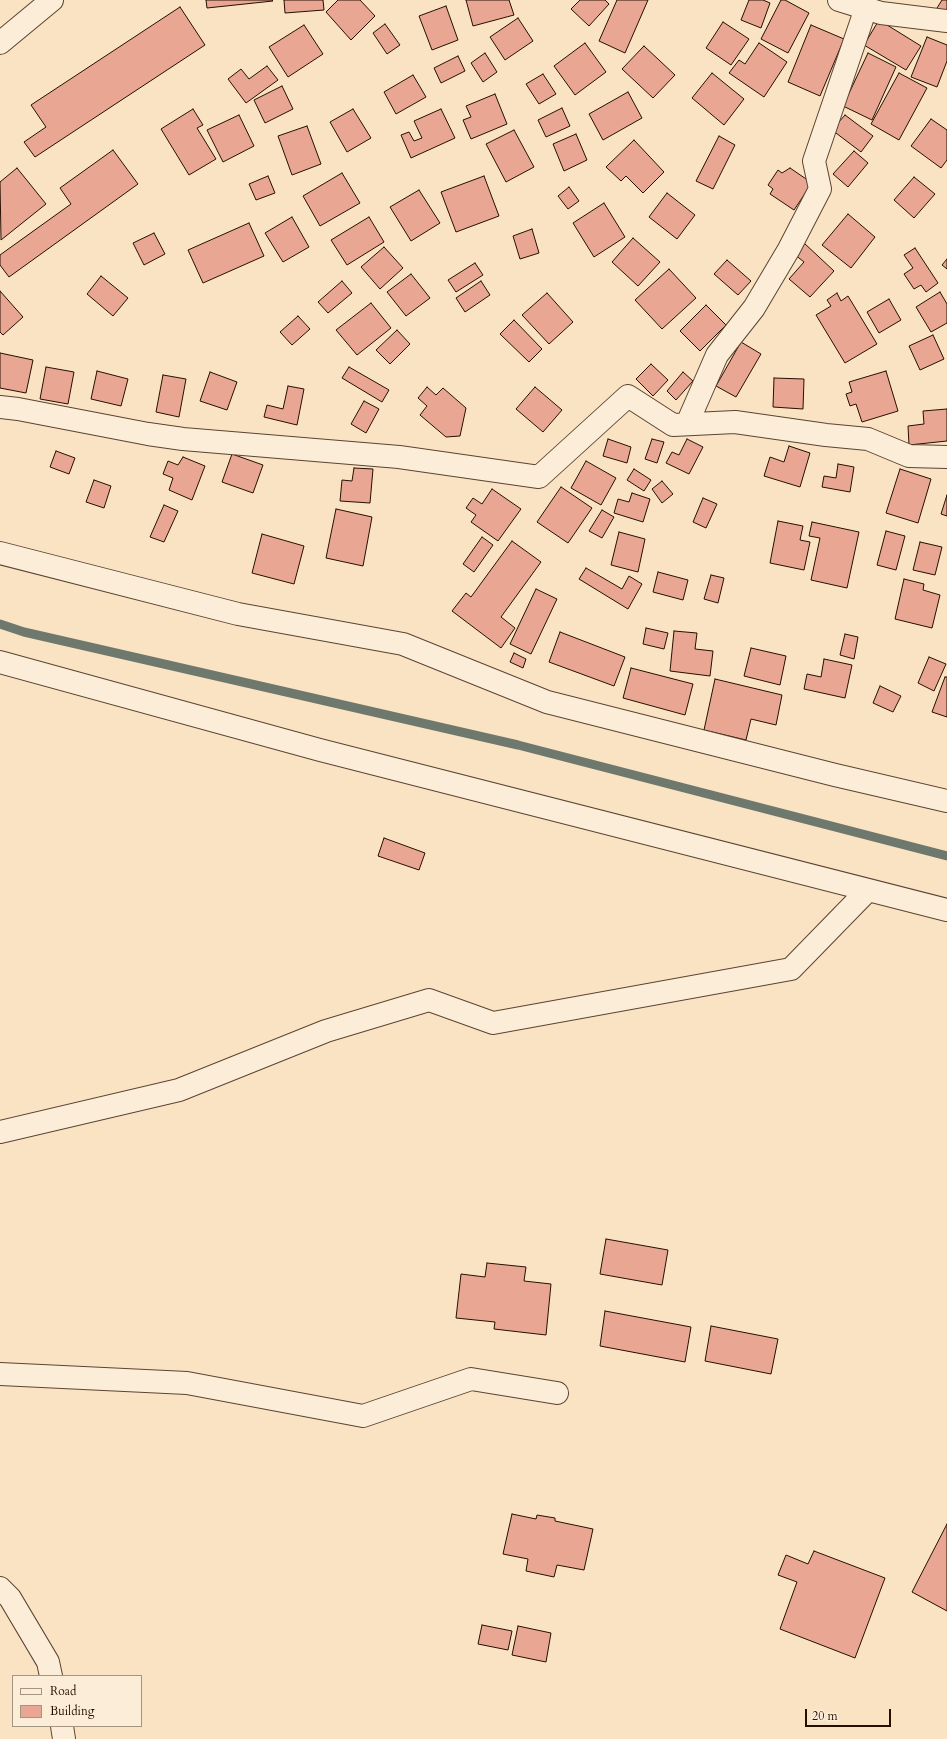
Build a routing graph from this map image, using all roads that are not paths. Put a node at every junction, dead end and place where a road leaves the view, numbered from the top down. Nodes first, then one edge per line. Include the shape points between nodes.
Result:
1 (52, 0) edge
2 (839, 0) edge
3 (866, 8) junction
4 (947, 20) edge
5 (0, 43) edge
6 (0, 407) edge
7 (687, 424) junction
8 (947, 457) edge
9 (0, 553) edge
10 (0, 662) edge
11 (947, 801) edge
12 (868, 890) junction
13 (947, 910) edge
14 (0, 1132) edge
15 (0, 1374) edge
16 (557, 1393) dead end
17 (0, 1588) edge
18 (51, 1675) edge
19 (62, 1727) edge
20 (64, 1739) edge

1 - 5 street
2 - 3 street
3 - 4 street via 881,13
3 - 7 street via 814,160 820,189 754,308 716,355
6 - 7 street via 183,439 399,456 539,477 628,396 673,425
7 - 8 street via 735,422 868,439 909,456
9 - 11 street via 238,614 402,644 548,702
10 - 12 street via 320,750
12 - 13 street
12 - 14 street via 791,969 494,1024 429,1000 326,1031 179,1090
15 - 16 street via 187,1383 363,1416 471,1379
17 - 18 street via 10,1598 48,1662
19 - 20 street

